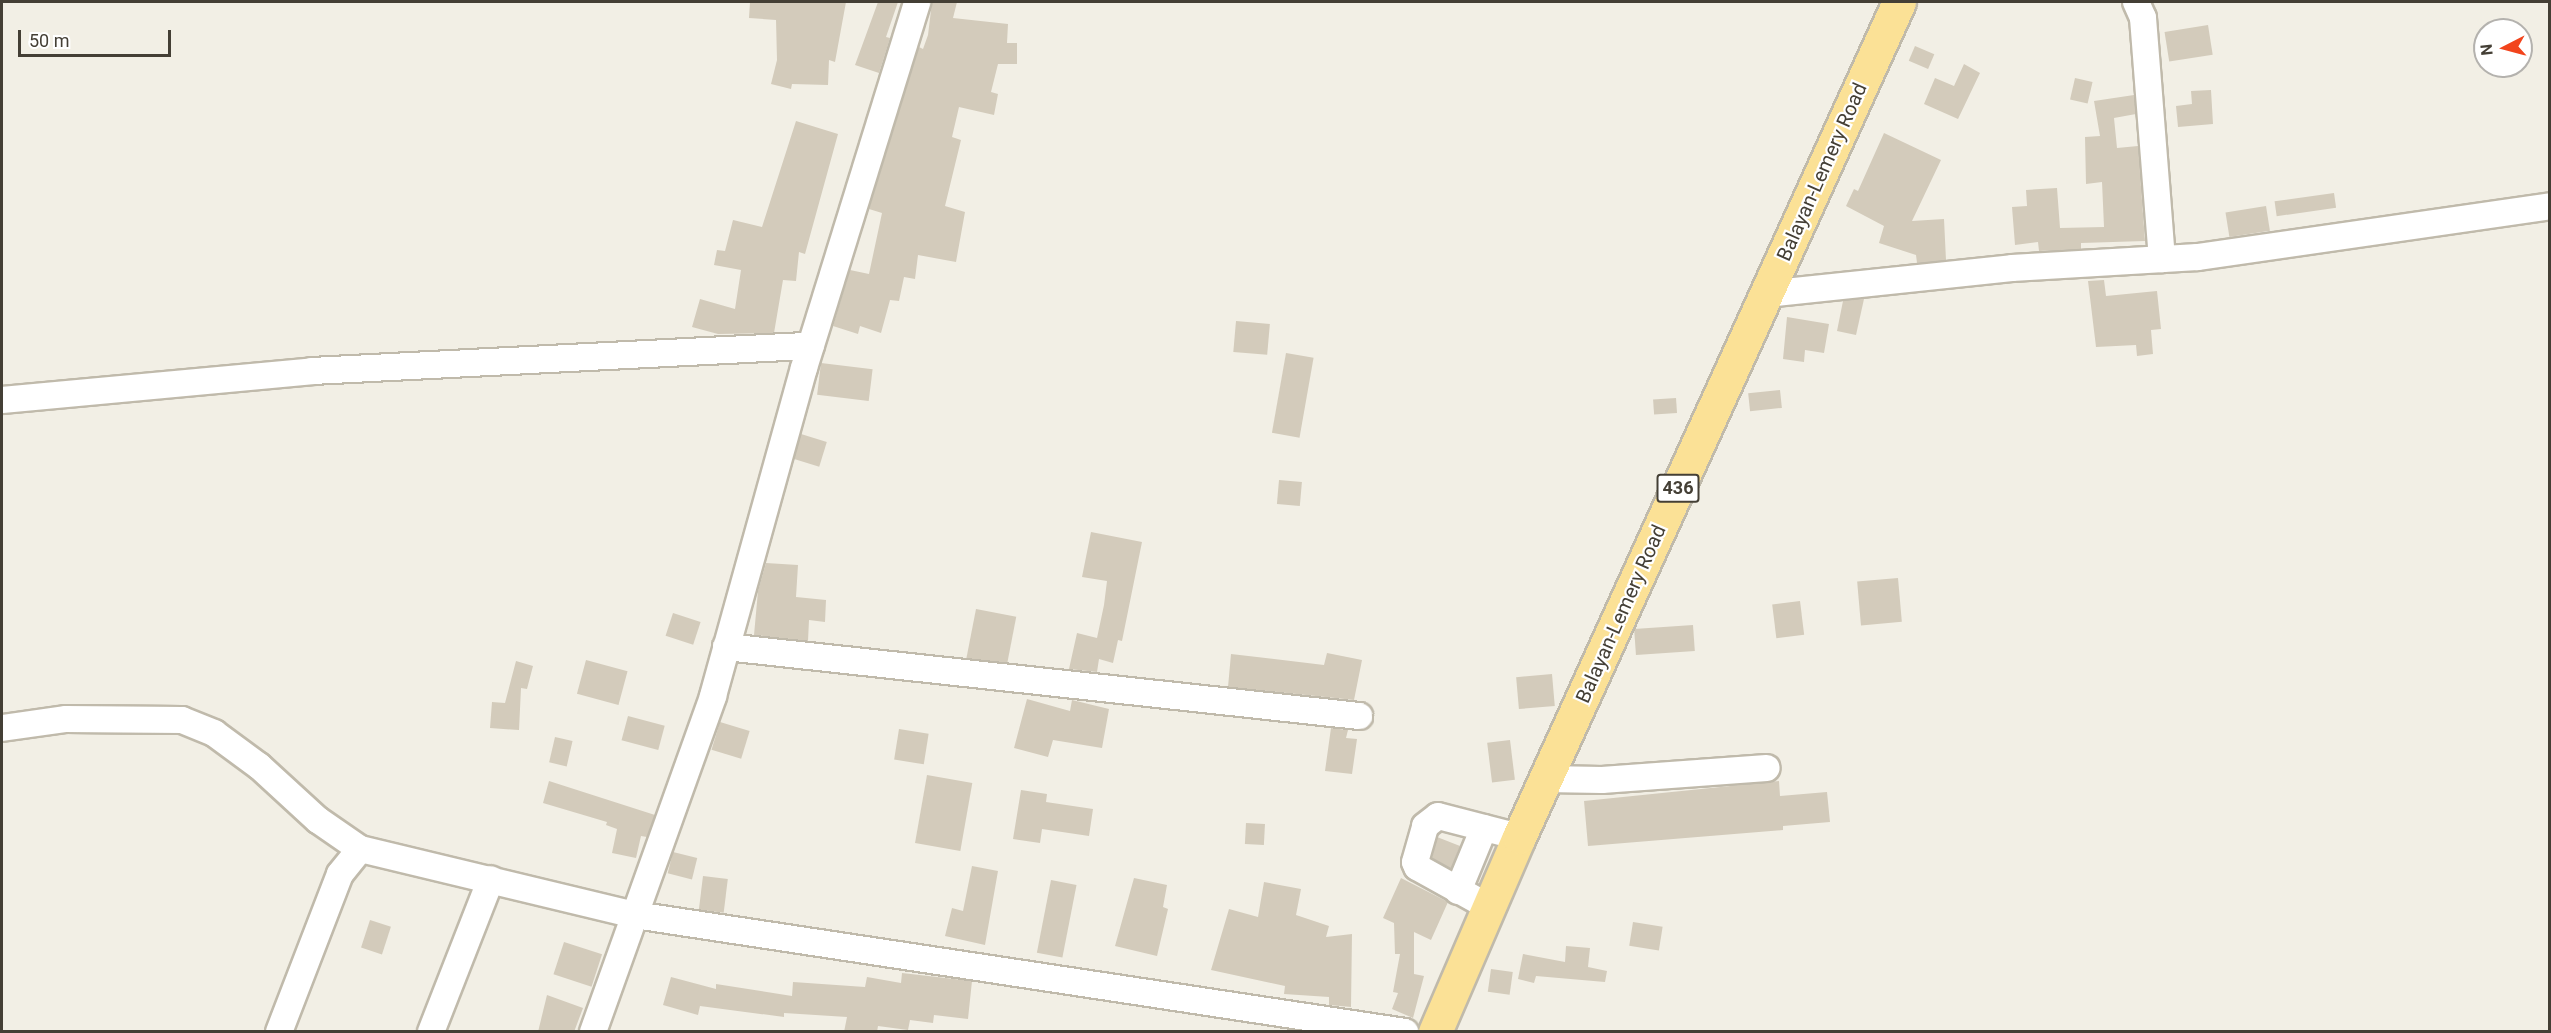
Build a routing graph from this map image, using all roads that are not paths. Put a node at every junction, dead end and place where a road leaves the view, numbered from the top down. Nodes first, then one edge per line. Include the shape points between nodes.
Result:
1 (917, 2) edge
2 (1899, 2) edge
3 (2136, 2) edge
4 (2550, 206) edge
5 (2162, 259) junction
6 (1766, 294) junction
7 (810, 346) junction
8 (2, 400) edge
9 (726, 647) junction
10 (1359, 716) dead end
11 (2, 728) edge
12 (1767, 768) dead end
13 (1546, 779) junction
14 (1484, 828) junction
15 (1519, 837) junction
16 (360, 849) junction
17 (491, 879) junction
18 (1458, 891) junction
19 (1489, 907) junction
20 (635, 915) junction
21 (279, 1032) edge
22 (431, 1032) edge
23 (593, 1032) edge
24 (1405, 1032) edge
25 (1435, 1032) edge

1 - 7 street
2 - 6 main road, Balayan-Lemery Road / 436
3 - 5 street via 2143,18
4 - 5 street
5 - 6 street via 2012,268
6 - 13 main road, Balayan-Lemery Road / 436
7 - 8 street via 312,371
7 - 9 street
9 - 10 street
9 - 20 street
11 - 16 street via 66,719 182,720 214,733 259,766 318,820
12 - 13 street via 1602,780
13 - 15 main road, Balayan-Lemery Road / 436
14 - 15 street
14 - 18 street
14 - 18 street via 1438,816 1425,826 1417,867
15 - 19 main road, Balayan-Lemery Road / 436
16 - 17 street
16 - 21 street via 340,874
17 - 20 street
17 - 22 street
18 - 19 street
19 - 25 main road, Balayan-Lemery Road / 436
20 - 23 street
20 - 24 street

